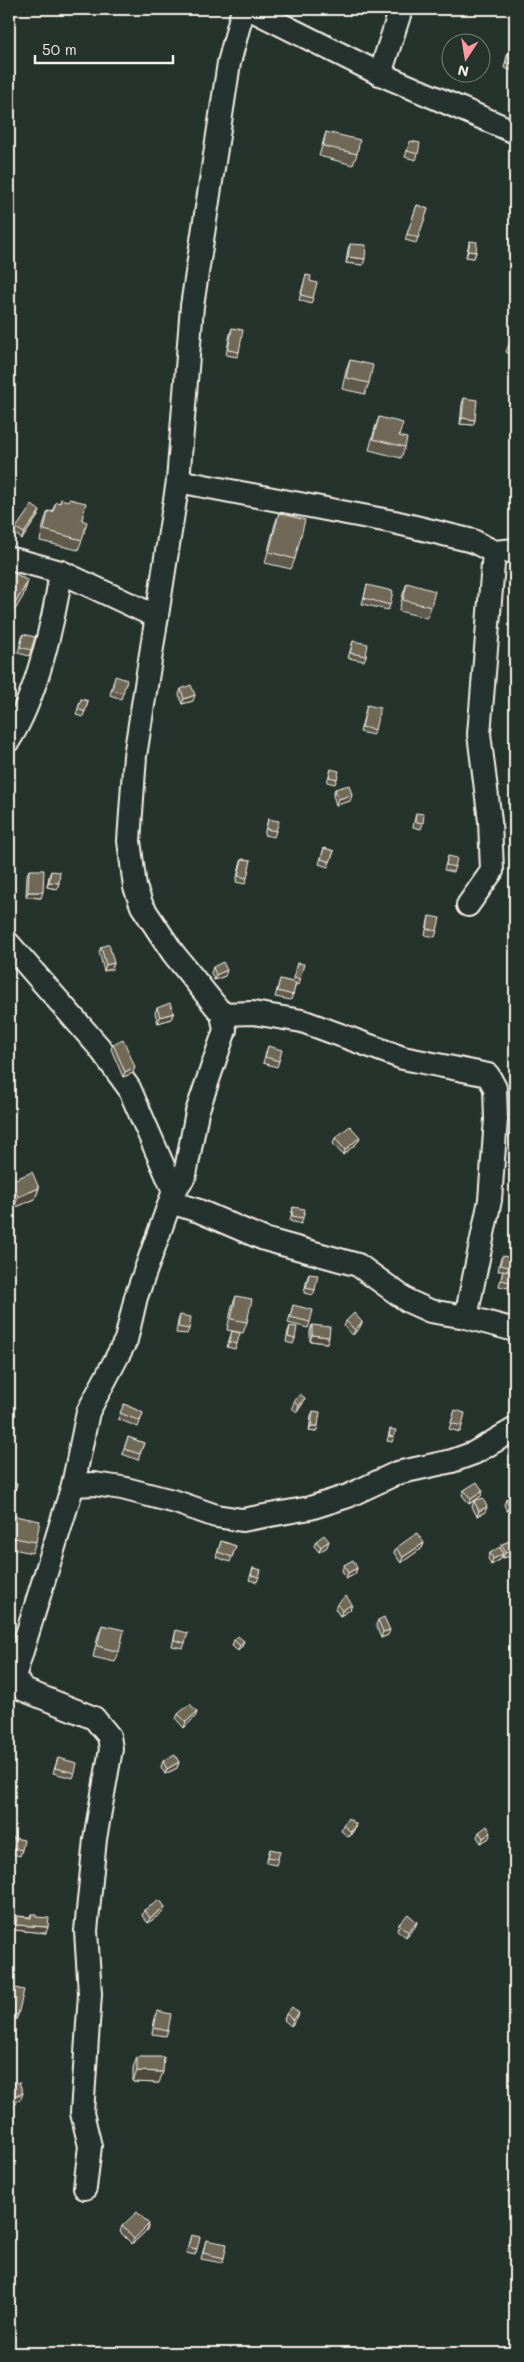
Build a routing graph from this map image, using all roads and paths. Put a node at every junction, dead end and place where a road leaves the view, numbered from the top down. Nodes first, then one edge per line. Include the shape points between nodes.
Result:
1 (243, 9) edge
2 (250, 9) edge
3 (401, 9) edge
4 (380, 74) junction
5 (515, 132) edge
6 (178, 481) junction
7 (505, 551) edge
8 (9, 558) edge
9 (61, 572) junction
10 (157, 617) junction
11 (9, 740) edge
12 (468, 905) dead end
13 (9, 944) edge
14 (222, 1014) junction
15 (173, 1197) junction
16 (466, 1317) junction
17 (515, 1330) edge
18 (515, 1429) edge
19 (73, 1484) junction
20 (85, 2188) dead end

1 - 6 street via 229,63 192,306
2 - 4 street
3 - 4 street
4 - 5 street
6 - 7 street via 394,522
6 - 10 street
7 - 12 street via 479,734 490,821 492,871
8 - 9 street
9 - 10 street
9 - 11 street via 56,607 30,697
10 - 14 street via 135,756 129,841 135,887 142,906 173,953
13 - 15 street via 99,1047 129,1088
14 - 15 street via 225,1030 197,1112 185,1175
14 - 16 street via 253,1013 302,1021 403,1058 488,1076 494,1088 496,1119 490,1200
15 - 16 street via 264,1239 358,1265 430,1311
15 - 19 street via 136,1297 126,1340 88,1412
16 - 17 street
18 - 19 street via 474,1453 397,1473 348,1496 310,1508 242,1520 216,1516 122,1488
19 - 20 street via 14,1677 24,1690 94,1718 108,1736 111,1749 95,1839 86,1931 90,1994 82,2113 90,2146

